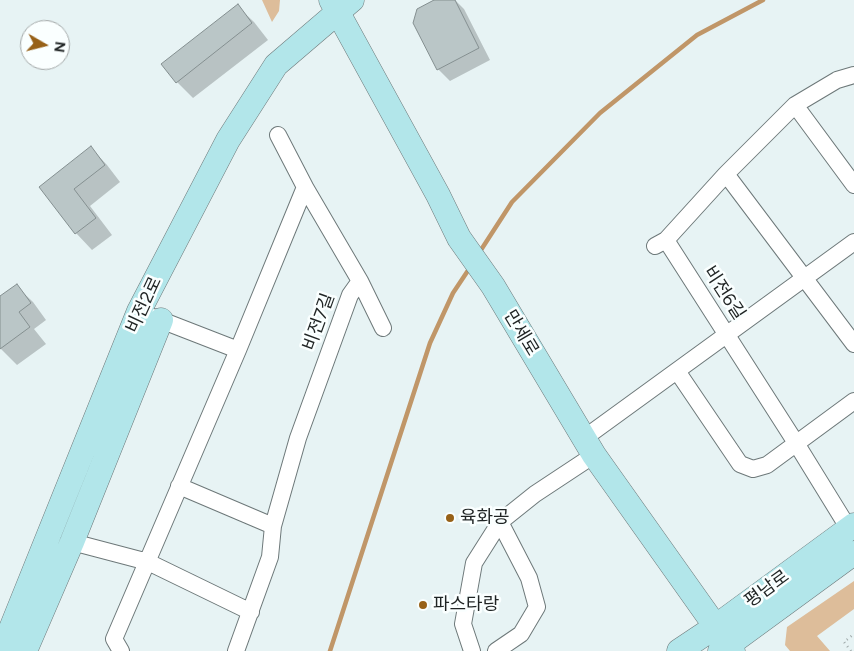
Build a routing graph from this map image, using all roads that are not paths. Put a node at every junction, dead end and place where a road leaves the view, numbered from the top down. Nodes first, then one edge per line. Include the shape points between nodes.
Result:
1 (340, 4) edge
2 (854, 75) edge
3 (795, 105) junction
4 (278, 135) dead end
5 (726, 174) junction
6 (854, 185) edge
7 (305, 187) junction
8 (854, 242) edge
9 (804, 278) junction
10 (360, 281) junction
11 (150, 315) junction
12 (383, 328) dead end
13 (727, 334) junction
14 (854, 344) edge
15 (238, 350) junction
16 (677, 371) junction
17 (854, 401) edge
18 (796, 443) junction
19 (589, 447) junction
20 (179, 486) junction
21 (500, 522) junction
22 (273, 526) junction
23 (851, 527) edge
24 (72, 542) junction
25 (854, 553) edge
26 (148, 562) junction
27 (251, 612) junction
28 (724, 644) edge
29 (2, 651) edge
30 (25, 651) edge
31 (120, 651) edge
32 (236, 651) edge
33 (472, 651) edge
34 (496, 651) edge
35 (679, 651) edge

1 - 11 street, 비전2로 via 276,65 228,140
1 - 19 street, 만세로 via 459,238 493,286
2 - 3 street, 비전6길 via 837,80
3 - 5 street, 비전6길
3 - 6 street
4 - 7 street, 비전7길
5 - 9 street
5 - 13 street, 비전6길 via 661,243
7 - 10 street, 비전7길
7 - 15 street
8 - 9 street
9 - 13 street
9 - 14 street
10 - 12 street
10 - 22 street, 비전7길 via 350,295 298,438
11 - 15 street
11 - 24 street
11 - 29 street, 비전2로
13 - 16 street
13 - 18 street, 비전6길
15 - 20 street
16 - 18 street via 740,464 753,469 767,466
16 - 19 street
17 - 18 street
18 - 23 street, 비전6길
19 - 21 street
19 - 28 street, 만세로
20 - 22 street
20 - 26 street
21 - 33 street via 474,563 463,624
21 - 34 street via 528,578 537,607 521,634
22 - 27 street, 비전7길 via 270,557
23 - 28 street, 평남로
24 - 26 street
24 - 30 street
25 - 28 street
26 - 27 street
26 - 31 street via 114,640
27 - 32 street, 비전7길
28 - 35 street, 평남로

